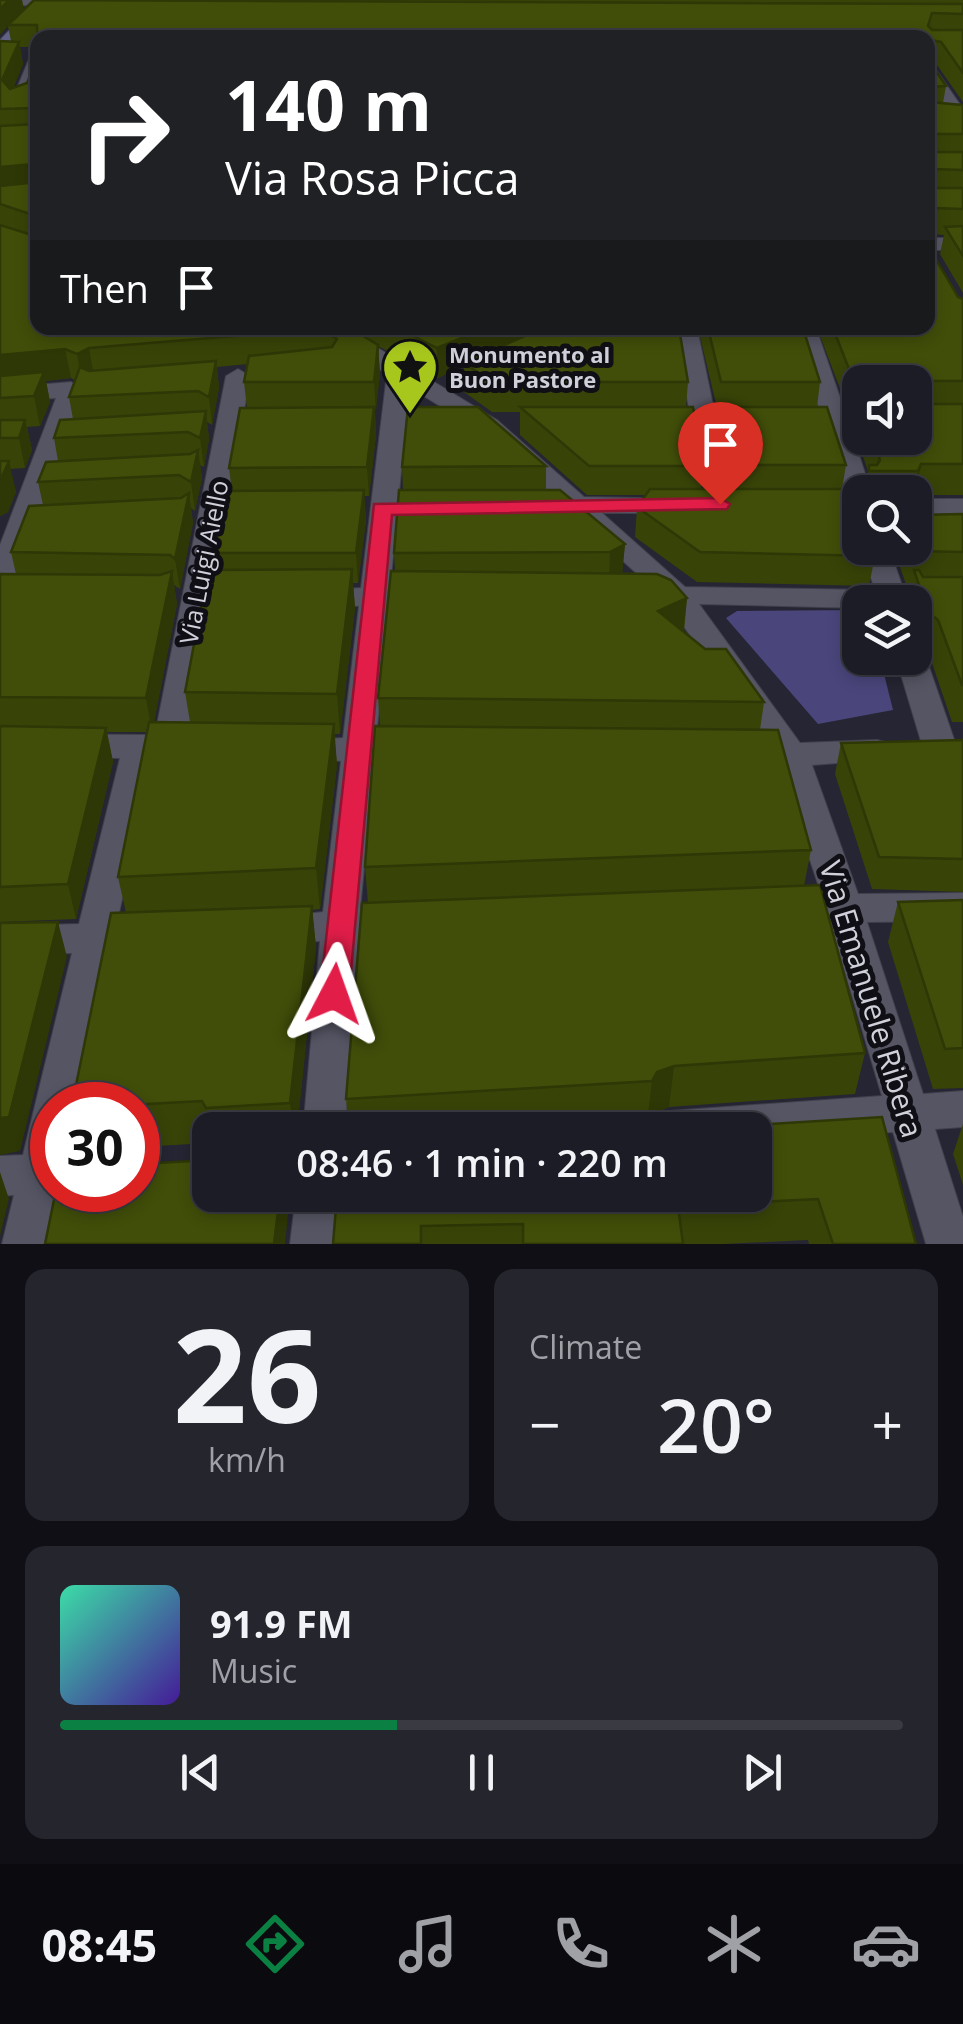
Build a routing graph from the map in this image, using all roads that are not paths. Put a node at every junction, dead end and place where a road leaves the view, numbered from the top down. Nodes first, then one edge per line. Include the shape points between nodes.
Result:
1 (0, 1) edge
2 (46, 1) edge
3 (87, 8) edge
4 (32, 14) junction
5 (0, 52) edge
6 (30, 55) edge
7 (935, 76) edge
8 (963, 78) edge
9 (935, 84) edge
10 (28, 105) edge
11 (0, 106) edge
12 (958, 119) edge
13 (935, 244) edge
14 (963, 244) edge
15 (354, 335) edge
16 (687, 335) edge
17 (808, 335) edge
18 (398, 371) junction
19 (238, 376) dead end
20 (0, 395) edge
21 (842, 411) edge
22 (704, 421) junction
23 (626, 422) edge
24 (229, 424) junction
25 (302, 424) edge
26 (528, 424) edge
27 (842, 424) edge
28 (403, 425) junction
29 (488, 425) junction
30 (63, 437) junction
31 (18, 439) edge
32 (48, 478) junction
33 (0, 481) edge
34 (720, 504) junction
35 (576, 505) junction
36 (755, 505) edge
37 (537, 506) edge
38 (790, 506) edge
39 (842, 506) edge
40 (932, 507) edge
41 (963, 507) edge
42 (372, 508) junction
43 (421, 508) edge
44 (58, 522) edge
45 (11, 525) edge
46 (6, 591) edge
47 (677, 595) junction
48 (197, 596) junction
49 (639, 596) edge
50 (468, 597) edge
51 (372, 598) junction
52 (842, 600) edge
53 (932, 601) edge
54 (963, 601) edge
55 (918, 675) edge
56 (0, 745) edge
57 (154, 747) junction
58 (951, 747) edge
59 (206, 748) edge
60 (263, 748) edge
61 (358, 750) junction
62 (436, 751) edge
63 (732, 755) edge
64 (792, 756) junction
65 (844, 907) junction
66 (963, 907) edge
67 (786, 909) edge
68 (437, 922) edge
69 (340, 926) junction
70 (244, 931) edge
71 (187, 934) edge
72 (92, 939) junction
73 (0, 941) edge
74 (61, 1082) edge
75 (963, 1109) edge
76 (906, 1110) junction
77 (325, 1112) edge
78 (772, 1121) edge
79 (30, 1186) edge
80 (316, 1212) edge
81 (25, 1244) edge
82 (312, 1244) edge
83 (948, 1244) edge

1 - 2 street
2 - 3 street
2 - 4 street
3 - 4 street
4 - 5 street
5 - 6 street
7 - 8 street
9 - 12 street
10 - 11 street
13 - 14 street
15 - 18 street, Via Emanuele Ribera
16 - 22 street
17 - 21 street
18 - 28 street
18 - 29 street, Via Emanuele Ribera via 446,388
19 - 24 street, Via Luigi Aiello
20 - 30 street via 72,389
22 - 23 street
22 - 27 street
22 - 34 street
24 - 25 street
24 - 48 street, Via Luigi Aiello via 223,509
26 - 29 street
28 - 29 street
28 - 42 street
29 - 35 street, Via Emanuele Ribera
30 - 31 street
30 - 32 street
32 - 33 street
32 - 45 street
34 - 35 street
34 - 36 street
35 - 37 street
35 - 47 street, Via Emanuele Ribera
38 - 39 street
40 - 41 street
42 - 43 street
42 - 51 street
44 - 45 street
45 - 46 street
47 - 49 street
47 - 52 street
47 - 64 street, Via Emanuele Ribera
48 - 51 street
48 - 57 street, Via Luigi Aiello
50 - 51 street
51 - 61 street
53 - 54 street
55 - 58 street
56 - 57 street
57 - 59 street
57 - 72 street, Via Luigi Aiello
58 - 64 street
60 - 61 street
61 - 62 street
61 - 69 street
63 - 64 street
64 - 65 street, Via Emanuele Ribera
65 - 66 street
65 - 67 street
65 - 76 street, Via Emanuele Ribera
68 - 69 street
69 - 70 street
69 - 77 street
71 - 72 street
72 - 73 street
72 - 74 street, Via Luigi Aiello
75 - 76 street
76 - 78 street
76 - 83 street, Via Emanuele Ribera
79 - 81 street
80 - 82 street

